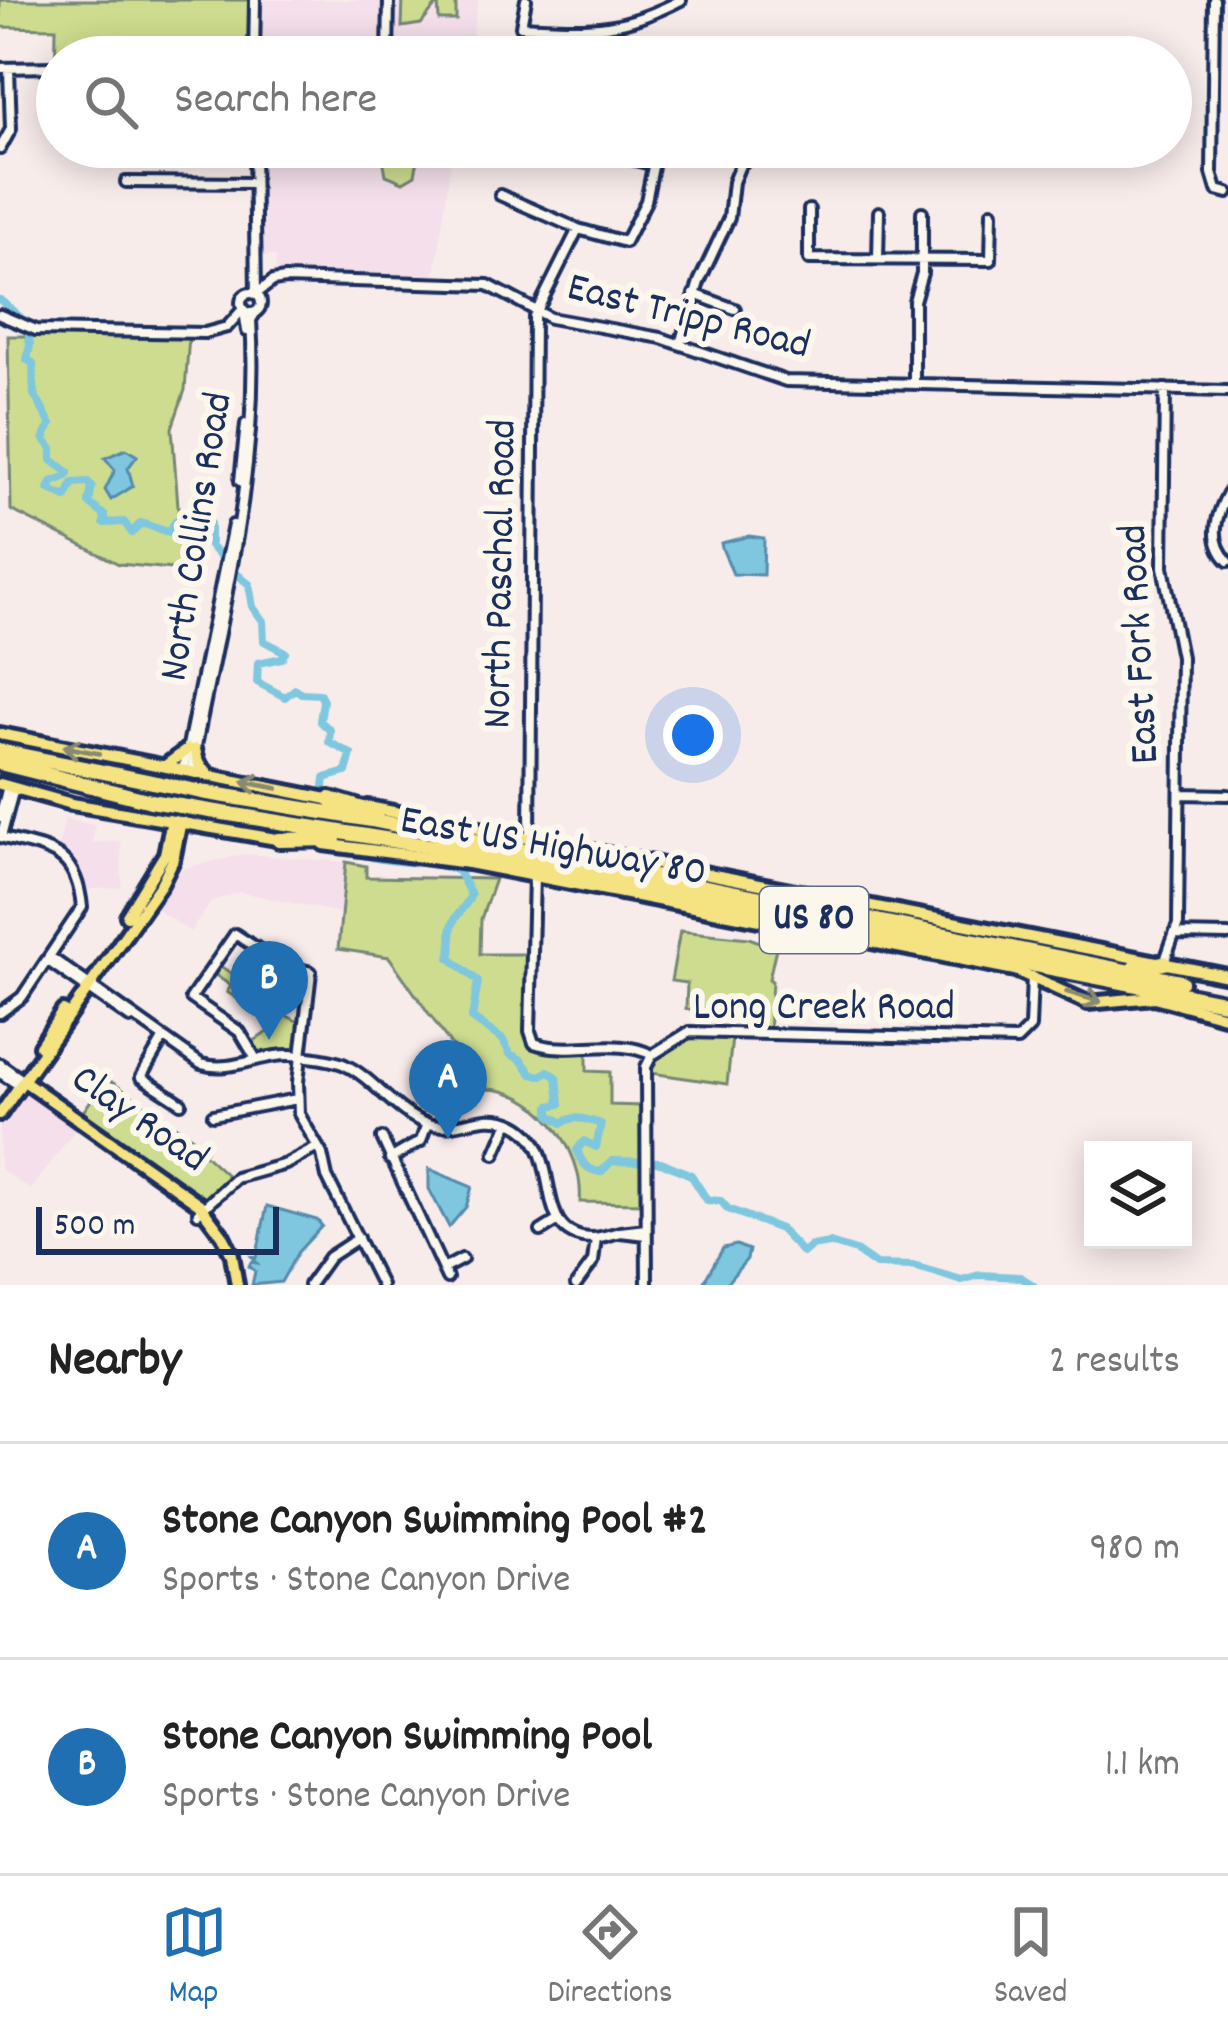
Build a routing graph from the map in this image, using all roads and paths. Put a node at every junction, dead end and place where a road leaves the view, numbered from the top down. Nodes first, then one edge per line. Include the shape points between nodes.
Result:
1 (255, 0) edge
2 (389, 0) edge
3 (526, 0) edge
4 (681, 0) edge
5 (1214, 0) edge
6 (254, 36) edge
7 (388, 36) edge
8 (36, 67) edge
9 (4, 68) edge
10 (0, 149) edge
11 (254, 168) edge
12 (651, 168) edge
13 (739, 168) edge
14 (125, 182) dead end
15 (254, 183) junction
16 (1228, 193) edge
17 (500, 195) dead end
18 (809, 210) dead end
19 (879, 212) dead end
20 (922, 212) dead end
21 (992, 212) dead end
22 (578, 229) junction
23 (252, 245) junction
24 (878, 259) junction
25 (923, 260) junction
26 (254, 278) junction
27 (285, 279) junction
28 (273, 281) junction
29 (694, 294) junction
30 (248, 301) junction
31 (259, 308) junction
32 (735, 309) dead end
33 (536, 311) junction
34 (0, 315) edge
35 (220, 330) junction
36 (248, 337) junction
37 (680, 344) junction
38 (251, 369) junction
39 (913, 383) junction
40 (1165, 389) junction
41 (1228, 391) edge
42 (1228, 493) edge
43 (232, 545) junction
44 (1228, 562) edge
45 (226, 580) junction
46 (0, 734) edge
47 (192, 749) junction
48 (0, 751) edge
49 (0, 763) edge
50 (162, 766) junction
51 (187, 771) junction
52 (209, 776) junction
53 (7, 786) edge
54 (1180, 794) junction
55 (1228, 795) edge
56 (329, 799) junction
57 (144, 816) junction
58 (0, 817) edge
59 (177, 822) junction
60 (204, 827) junction
61 (0, 837) edge
62 (530, 838) junction
63 (280, 840) junction
64 (173, 841) junction
65 (460, 845) junction
66 (534, 876) junction
67 (1177, 934) junction
68 (1228, 935) edge
69 (49, 959) junction
70 (1164, 963) junction
71 (1101, 964) junction
72 (1032, 976) junction
73 (1228, 976) edge
74 (85, 985) junction
75 (1228, 993) edge
76 (1228, 1005) edge
77 (0, 1013) edge
78 (1228, 1017) edge
79 (164, 1040) junction
80 (652, 1054) junction
81 (301, 1056) junction
82 (256, 1058) junction
83 (0, 1069) edge
84 (19, 1082) junction
85 (297, 1099) junction
86 (182, 1103) dead end
87 (0, 1105) edge
88 (0, 1114) edge
89 (213, 1115) dead end
90 (509, 1121) junction
91 (427, 1123) junction
92 (382, 1138) dead end
93 (318, 1147) junction
94 (495, 1154) dead end
95 (390, 1159) junction
96 (201, 1211) junction
97 (557, 1221) junction
98 (541, 1231) dead end
99 (646, 1232) junction
100 (358, 1238) junction
101 (596, 1238) junction
102 (462, 1259) dead end
103 (234, 1285) edge
104 (309, 1285) edge
105 (381, 1285) edge
106 (576, 1285) edge
107 (647, 1285) edge

1 - 6 street
2 - 7 street
3 - 4 street via 521,26 577,32
5 - 16 street via 1212,173 1217,190
8 - 9 street
9 - 10 street via 11,129
11 - 15 street, North Collins Road
12 - 22 street via 646,201 625,242
13 - 29 street via 723,234
14 - 15 street
15 - 23 street, North Collins Road
17 - 22 street
18 - 24 street via 808,259
19 - 24 street
20 - 25 street
21 - 25 street via 991,260
22 - 33 street
23 - 26 street, North Collins Road
23 - 30 street, North Collins Road
24 - 25 street
25 - 39 street
26 - 28 street
26 - 30 street, North Collins Road
27 - 28 street, East Tripp Road
27 - 31 street
27 - 33 street, East Tripp Road via 479,284
28 - 30 street, East Tripp Road
29 - 32 street
29 - 37 street
30 - 31 street
30 - 31 street
30 - 35 street, East Tripp Road
30 - 36 street, North Collins Road
31 - 38 street, North Collins Road via 251,320
33 - 37 street, East Tripp Road
33 - 62 street, North Paschal Road
34 - 35 street via 33,330
35 - 36 street
36 - 38 street, North Collins Road
37 - 39 street, East Tripp Road via 786,381
38 - 43 street, North Collins Road
39 - 40 street, East Tripp Road
40 - 41 street, East Tripp Road
40 - 54 street, East Fork Road via 1163,567 1181,650
42 - 44 street via 1216,524
43 - 45 street, North Collins Road
43 - 45 street, North Collins Road
45 - 47 street, North Collins Road
50 -> 46 main road, East US Highway 80
47 - 50 main road
47 - 51 street, North Collins Road
47 - 52 main road
48 - 65 highway, US 80, bridge
49 - 65 highway, US 80, bridge via 151,801
50 - 51 main road, East US Highway 80
50 - 57 main road via 172,781 166,809
51 - 52 main road, East US Highway 80
51 - 59 main road
56 -> 52 main road, East US Highway 80
52 - 60 main road via 196,786 191,810
53 - 57 main road, East US Highway 80
53 - 58 street
53 - 61 street
54 - 55 street
54 - 67 street, East Fork Road
56 - 62 main road, East US Highway 80
56 - 65 highway
57 - 59 main road, East US Highway 80
57 - 64 main road via 159,821
59 - 60 main road, East US Highway 80
59 - 64 main road
60 - 63 main road, East US Highway 80
60 - 64 main road
61 - 69 street via 58,852 68,863 82,908
62 - 70 main road, East US Highway 80
63 - 65 highway
63 - 66 main road, East US Highway 80
64 - 74 main road
65 - 71 highway, US 80
65 - 76 highway, US 80
66 - 72 main road, East US Highway 80
66 - 80 street via 534,1043
67 - 68 street
67 - 70 street, East Fork Road
69 - 74 street
69 - 77 street via 22,998
70 - 71 highway
70 - 73 main road, East US Highway 80
71 - 75 highway, US 80
72 -> 78 main road, East US Highway 80 via 1088,1003 1154,997
72 - 80 street, Long Creek Road via 1030,1027 1017,1040 689,1032
74 - 79 street
74 - 84 main road
79 - 82 street via 214,1068
79 - 86 street via 140,1077
80 - 99 street, Long Creek Road
81 - 82 street
81 - 82 street via 311,972 283,965 235,934 191,998 240,1032
81 - 85 street
81 - 91 street via 344,1064
83 - 84 street
84 - 87 main road
84 - 88 main road
84 - 96 main road, Clay Road
85 - 89 street
85 - 93 street
90 - 91 street
90 - 94 street
90 - 97 street via 542,1154
91 - 95 street via 421,1141
92 - 95 street
93 - 96 street via 236,1178
93 - 100 street
95 - 102 street via 445,1274
96 - 103 main road, Clay Road via 232,1255
97 - 98 street
97 - 101 street
99 - 101 street
99 - 107 street, Long Creek Road
100 - 104 street via 329,1256
100 - 105 street
101 - 106 street via 593,1262

